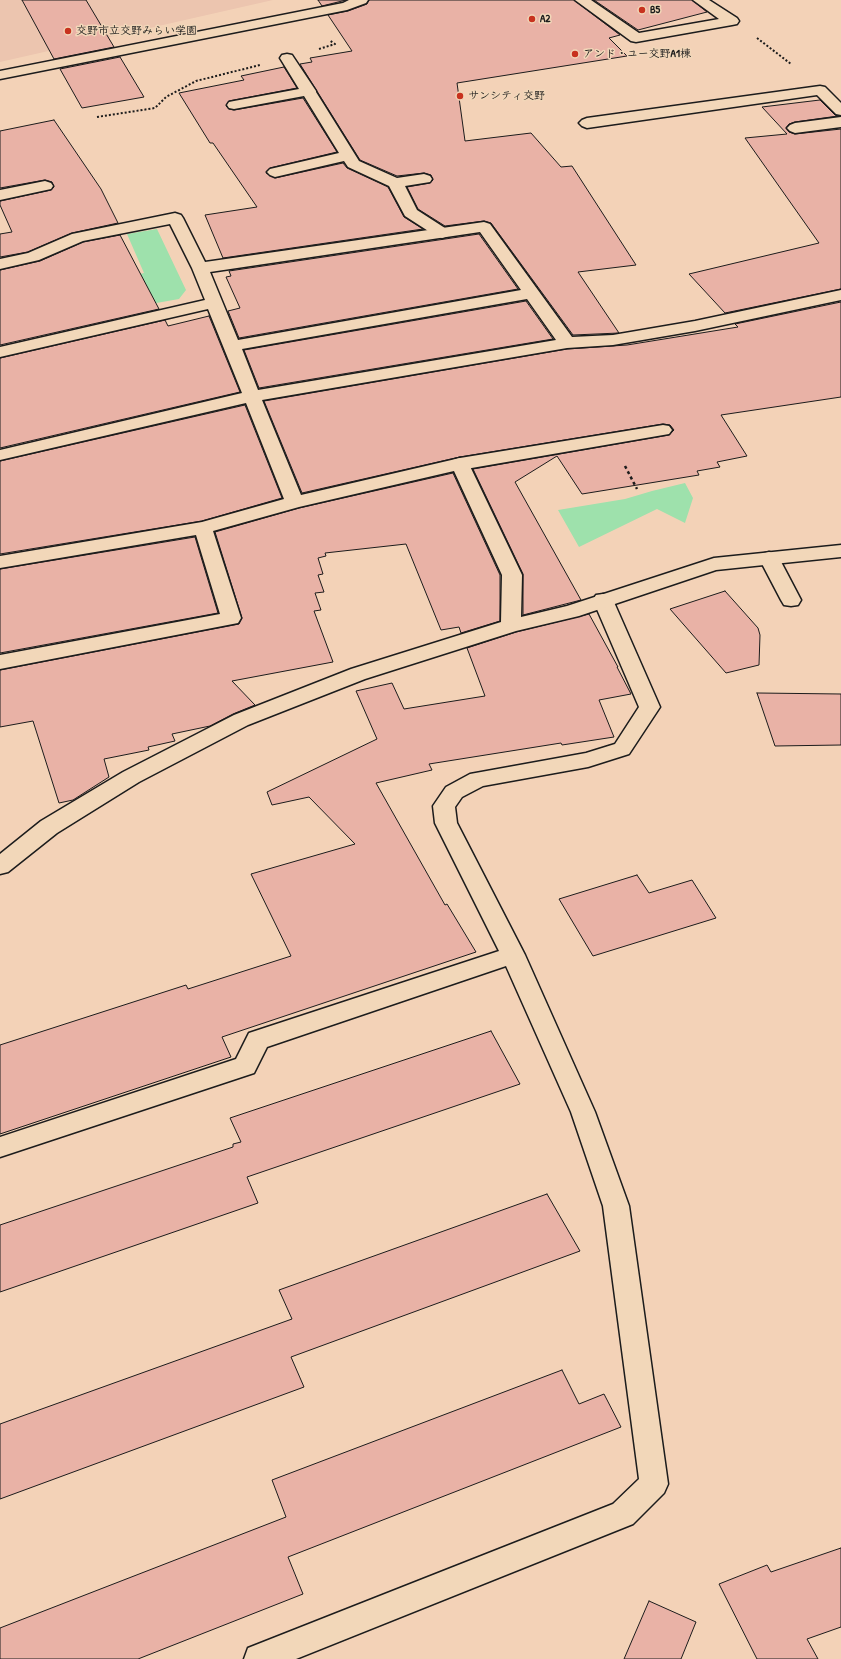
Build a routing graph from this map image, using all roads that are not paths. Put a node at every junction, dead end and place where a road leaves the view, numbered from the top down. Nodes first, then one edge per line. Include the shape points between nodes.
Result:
1 (361, 0) edge
2 (582, 0) edge
3 (700, 0) edge
4 (287, 58) road end
5 (0, 75) edge
6 (309, 91) junction
7 (234, 105) dead end
8 (841, 111) edge
9 (841, 122) edge
10 (587, 123) dead end
11 (795, 128) dead end
12 (348, 156) junction
13 (275, 172) dead end
14 (424, 179) dead end
15 (395, 183) junction
16 (44, 186) dead end
17 (0, 195) edge
18 (442, 233) junction
19 (0, 264) edge
20 (200, 268) junction
21 (531, 293) junction
22 (841, 295) edge
23 (214, 303) junction
24 (564, 338) dead end
25 (232, 346) junction
26 (0, 352) edge
27 (252, 396) junction
28 (663, 430) dead end
29 (0, 455) edge
30 (460, 464) junction
31 (295, 502) junction
32 (203, 528) junction
33 (841, 551) edge
34 (769, 558) junction
35 (0, 562) edge
36 (603, 600) junction
37 (791, 600) dead end
38 (511, 626) junction
39 (0, 662) edge
40 (0, 866) edge
41 (513, 955) junction
42 (0, 1147) edge
43 (259, 1659) edge

1 - 5 street via 348,6
2 - 3 street via 636,38 732,21
4 - 6 street
6 - 7 street
6 - 12 street
8 - 10 street via 820,90
9 - 11 street
12 - 13 street
12 - 15 street via 353,164
14 - 15 street
15 - 18 street via 411,213
16 - 17 street
18 - 20 street
18 - 21 street via 484,227
19 - 20 street via 33,257 78,237 175,218
20 - 23 street
21 - 24 street
21 - 25 street
22 - 27 street via 695,326 613,340 567,343
23 - 25 street
23 - 26 street
25 - 27 street
27 - 29 street
27 - 31 street
28 - 30 street
30 - 31 street
30 - 38 street via 512,575
31 - 32 street
32 - 35 street
32 - 39 street via 231,618
33 - 34 street
34 - 36 street via 714,564
34 - 37 street
36 - 38 street via 572,611
36 - 41 street via 650,707 622,748 588,760 478,779 454,792 444,806 446,823
38 - 40 street via 358,674 241,720 131,777 48,827
41 - 42 street via 258,1040 245,1066
41 - 43 street via 583,1112 616,1206 654,1484 623,1514

